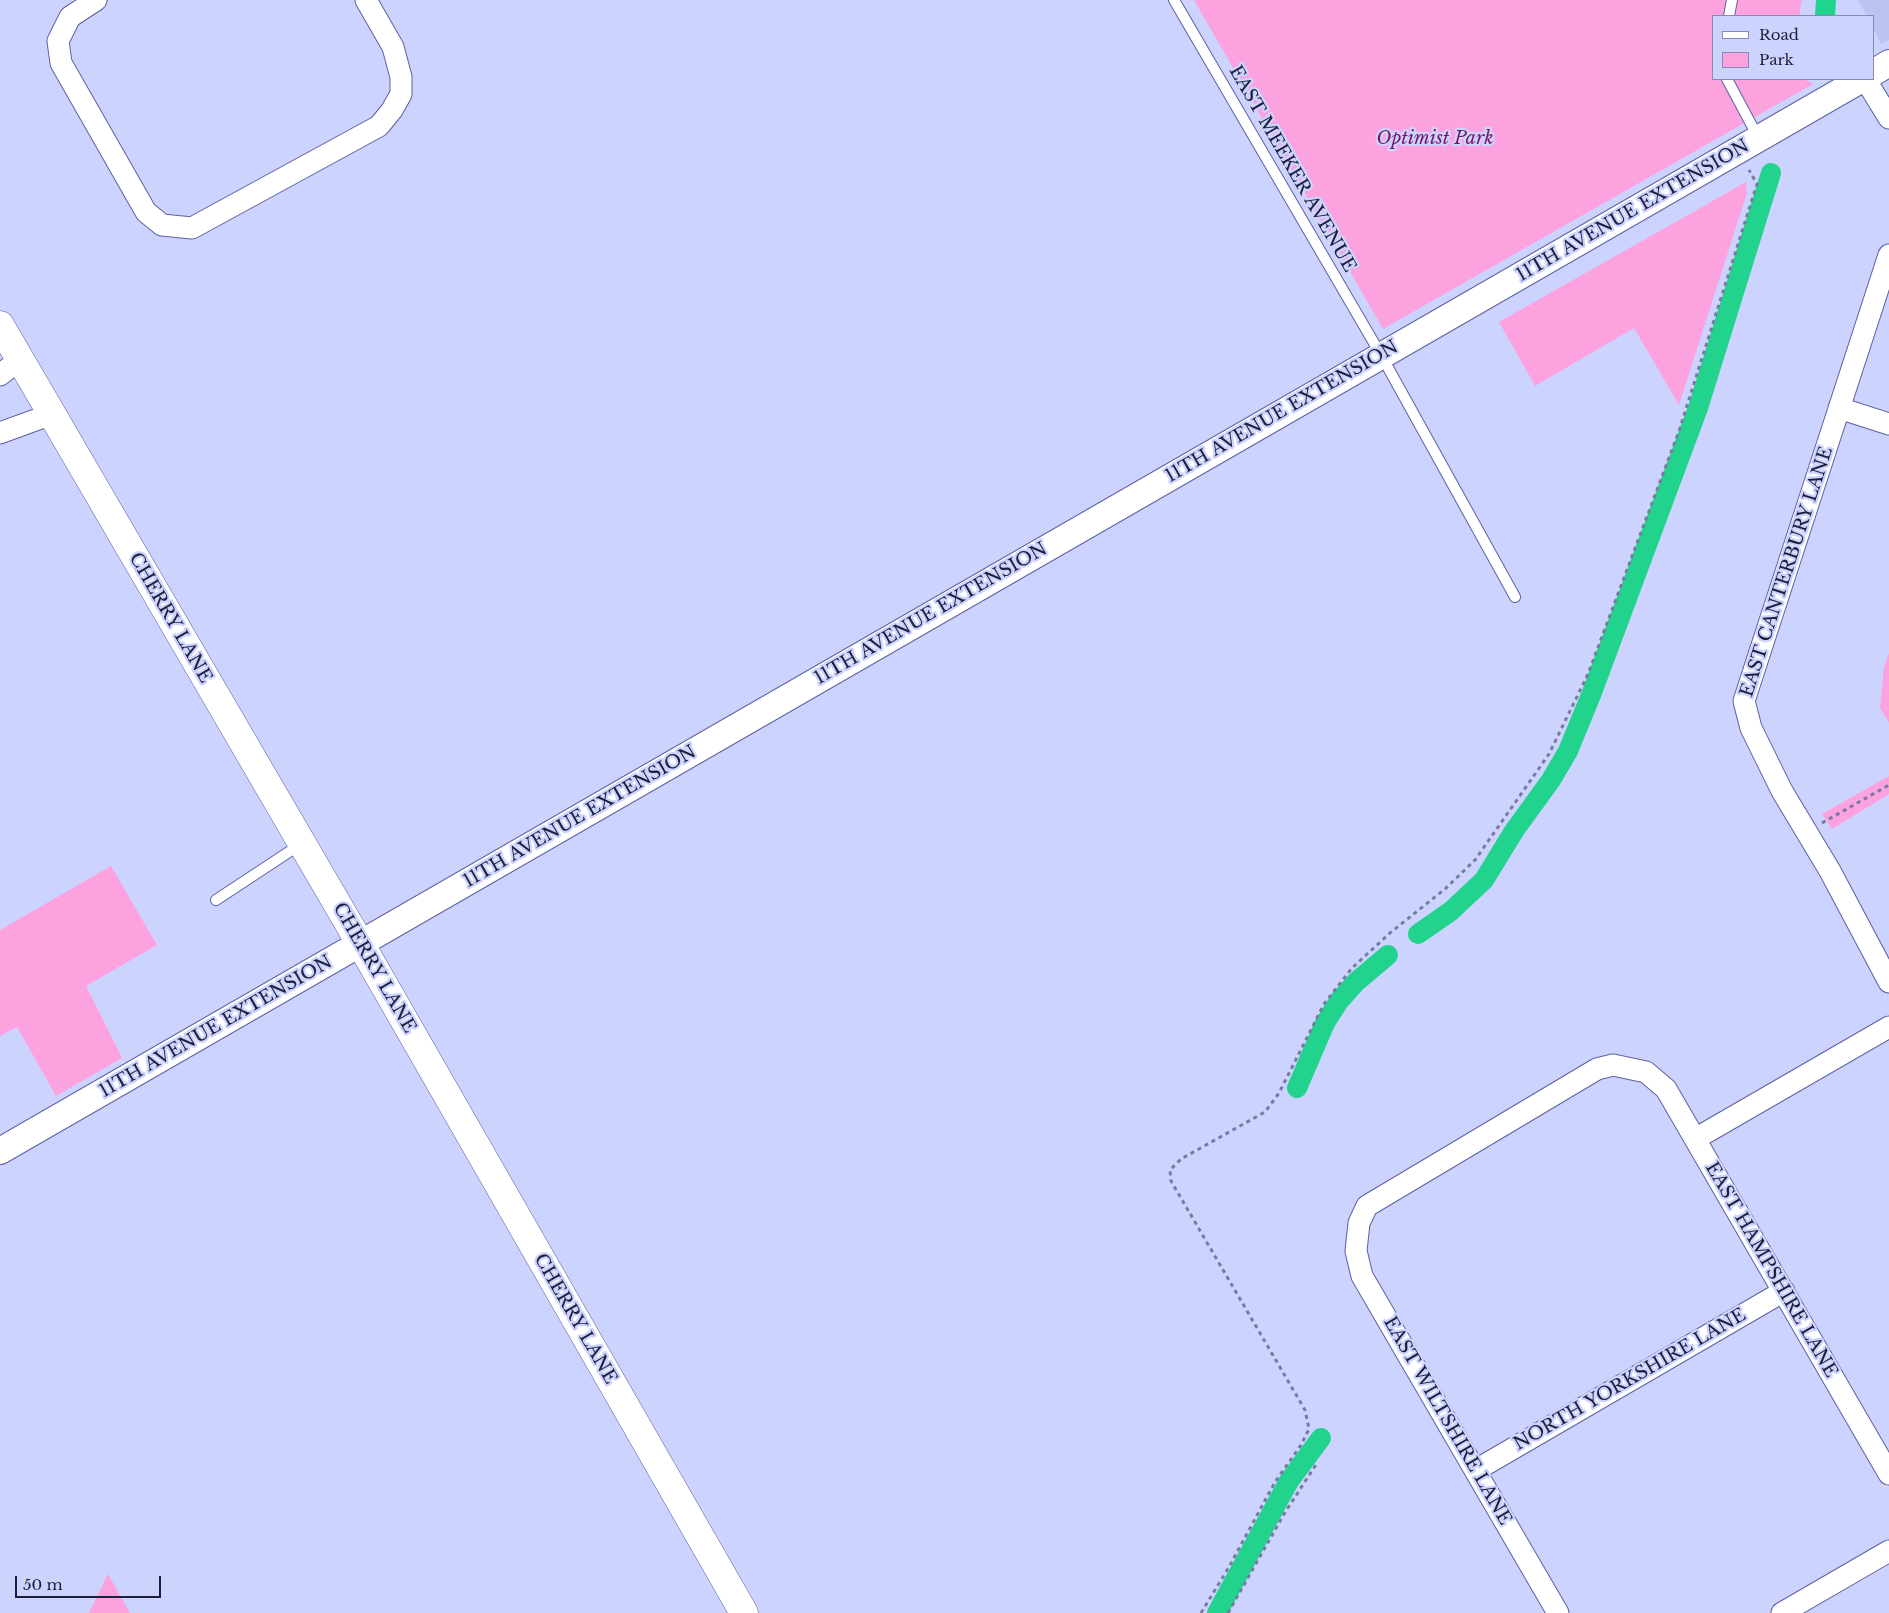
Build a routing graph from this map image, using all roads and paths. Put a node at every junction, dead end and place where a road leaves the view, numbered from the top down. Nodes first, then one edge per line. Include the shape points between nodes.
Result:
1 (96, 0) edge
2 (366, 0) edge
3 (1174, 0) edge
4 (1732, 0) edge
5 (1729, 15) edge
6 (1889, 64) edge
7 (1874, 72) edge
8 (1728, 80) edge
9 (1862, 80) edge
10 (1865, 80) edge
11 (1889, 118) edge
12 (1749, 146) junction
13 (1889, 255) edge
14 (0, 325) edge
15 (1381, 355) junction
16 (10, 367) edge
17 (1839, 408) junction
18 (52, 414) junction
19 (1889, 424) edge
20 (0, 433) edge
21 (1515, 597) dead end
22 (1889, 785) edge
23 (1807, 832) junction
24 (302, 844) junction
25 (216, 900) dead end
26 (360, 944) junction
27 (1889, 982) edge
28 (1889, 1027) edge
29 (1695, 1139) junction
30 (0, 1152) edge
31 (1359, 1223) joint
32 (1784, 1291) junction
33 (1317, 1464) dead end
34 (1476, 1470) junction
35 (1889, 1474) edge
36 (1889, 1552) edge
37 (744, 1613) edge
38 (1201, 1613) edge
39 (1228, 1613) edge
40 (1558, 1613) edge
41 (1782, 1613) edge

1 - 2 street via 70,17 58,41 61,63 146,212 162,225 192,228 379,126 392,110 401,94 401,77 393,47
3 - 15 lane, EAST MEEKER AVENUE
4 - 5 lane
6 - 7 street
8 - 12 lane
9 - 12 street, 11TH AVENUE EXTENSION
10 - 11 street
12 - 15 street, 11TH AVENUE EXTENSION
12 - 38 path via 1757,184 1676,440 1588,674 1550,754 1475,860 1352,968 1324,1004 1279,1093 1265,1112 1180,1160 1170,1170 1171,1181 1305,1410 1309,1429
13 - 17 street, EAST CANTERBURY LANE
14 - 16 main road, CHERRY LANE
15 - 21 lane, EAST MEEKER AVENUE
15 - 26 street, 11TH AVENUE EXTENSION
16 - 18 main road, CHERRY LANE
17 - 19 street
17 - 23 street, EAST CANTERBURY LANE via 1744,701 1751,728 1782,791
18 - 20 street
18 - 24 main road, CHERRY LANE
22 - 23 path
23 - 27 street, EAST CANTERBURY LANE
24 - 25 lane
24 - 26 main road, CHERRY LANE
26 - 30 street, 11TH AVENUE EXTENSION
26 - 37 main road, CHERRY LANE
28 - 29 street
29 - 31 street, EAST HAMPSHIRE LANE via 1666,1089 1646,1072 1613,1065 1597,1069 1367,1206
29 - 32 street, EAST HAMPSHIRE LANE
31 - 34 street, EAST WILTSHIRE LANE via 1356,1251 1362,1276
32 - 34 street, NORTH YORKSHIRE LANE
32 - 35 street, EAST HAMPSHIRE LANE
33 - 39 path via 1284,1514
34 - 40 street, EAST WILTSHIRE LANE
36 - 41 street

